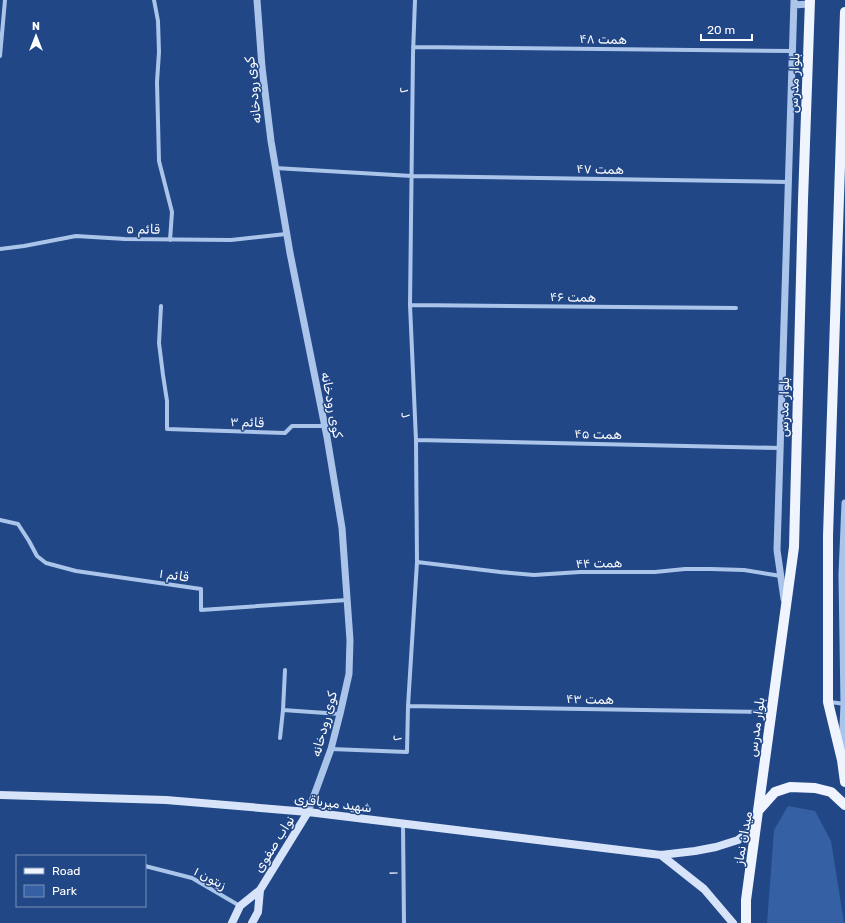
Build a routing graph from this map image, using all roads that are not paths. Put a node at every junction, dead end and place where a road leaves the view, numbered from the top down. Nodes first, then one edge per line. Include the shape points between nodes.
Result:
1 (5, 0) edge
2 (154, 0) edge
3 (257, 0) edge
4 (415, 0) edge
5 (810, 2) edge
6 (794, 3) edge
7 (845, 12) edge
8 (413, 47) junction
9 (792, 51) junction
10 (0, 56) edge
11 (275, 168) junction
12 (412, 176) junction
13 (788, 182) junction
14 (286, 234) junction
15 (170, 240) junction
16 (0, 249) edge
17 (410, 305) junction
18 (161, 306) dead end
19 (736, 308) dead end
20 (324, 426) junction
21 (416, 440) junction
22 (779, 448) junction
23 (845, 503) edge
24 (0, 520) edge
25 (417, 562) junction
26 (844, 575) edge
27 (781, 576) junction
28 (347, 600) junction
29 (785, 607) junction
30 (285, 670) dead end
31 (828, 702) junction
32 (845, 704) edge
33 (408, 706) junction
34 (283, 710) junction
35 (771, 712) junction
36 (340, 714) junction
37 (280, 738) dead end
38 (331, 749) junction
39 (842, 760) junction
40 (845, 782) edge
41 (0, 795) edge
42 (845, 806) edge
43 (308, 812) junction
44 (758, 812) junction
45 (403, 824) junction
46 (756, 826) junction
47 (661, 855) junction
48 (146, 866) edge
49 (260, 890) junction
50 (240, 906) junction
51 (232, 923) edge
52 (252, 923) edge
53 (404, 923) edge
54 (733, 923) edge
55 (746, 923) edge

1 - 10 street
2 - 15 street via 160,52 157,82 160,161 172,212
3 - 11 street, کوی رودخانه via 262,67
4 - 8 street, ۲
5 - 6 street
5 - 29 main road, بلوار مدرس via 794,547
6 - 9 street
7 - 31 main road via 828,536
8 - 9 street, همت ۴۸
8 - 12 street, ۲
9 - 13 street
11 - 12 street, همت ۴۷
11 - 14 street, کوی رودخانه
12 - 13 street, همت ۴۷
12 - 17 street, ۲
13 - 22 street
14 - 15 street, قائم ۵ via 231,240
14 - 20 street, کوی رودخانه
15 - 16 street, قائم ۵ via 76,236
17 - 19 street, همت ۴۶
17 - 21 street, ۲
18 - 20 street, قائم ۳ via 160,343 168,402 167,429 285,433 292,426
20 - 28 street, کوی رودخانه via 342,528
21 - 22 street, همت ۴۵
21 - 25 street, ۲
22 - 27 street via 777,550
23 - 26 street
24 - 28 street, قائم ۱ via 18,524 37,556 46,563 76,571 201,589 201,610
25 - 27 street, همت ۴۴ via 534,575 711,569 744,570
25 - 33 street, ۲
26 - 32 street
27 - 29 street
28 - 36 street, کوی رودخانه via 349,674
29 - 35 main road, بلوار مدرس
30 - 34 street
31 - 32 street
31 - 39 main road
32 - 39 street
33 - 35 street, همت ۴۳
33 - 38 street, ۲ via 407,752
34 - 36 street
34 - 37 street
35 - 44 main road, بلوار مدرس
36 - 38 street, کوی رودخانه
38 - 43 street, کوی رودخانه
39 - 40 main road
41 - 43 main road, شهید میرباقری via 166,800
42 - 44 main road, میدان نماز via 831,792 815,788 790,787 774,792
43 - 45 main road, شهید میرباقری
43 - 49 main road, نواب صفوی
44 - 46 main road, میدان نماز
45 - 47 main road, شهید میرباقری
45 - 53 street, ۱
46 - 47 main road, شهید میرباقری via 738,840 716,847
46 - 55 main road, میدان نماز via 746,900
47 - 54 main road via 704,889
48 - 50 street, زیتون ۱ via 192,878
49 - 50 main road, نواب صفوی
49 - 52 main road, نواب صفوی via 258,912
50 - 51 main road, نواب صفوی

